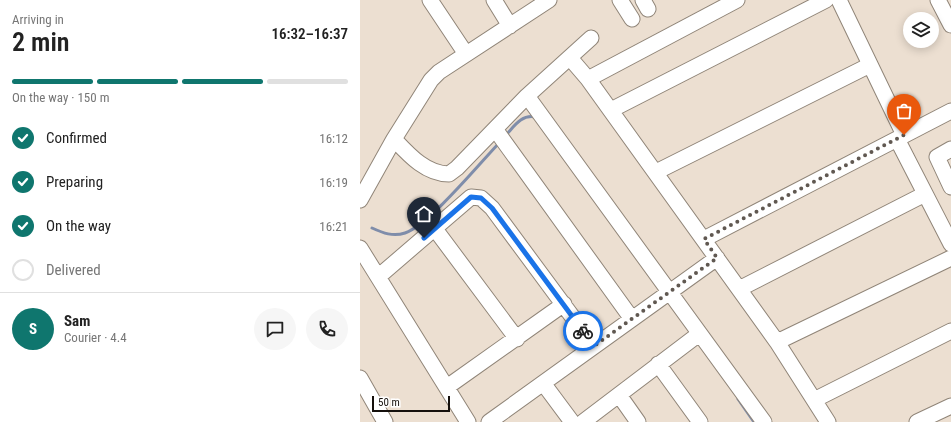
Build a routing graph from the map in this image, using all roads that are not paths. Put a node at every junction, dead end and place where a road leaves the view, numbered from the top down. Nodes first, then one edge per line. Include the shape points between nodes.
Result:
1 (430, 0) edge
2 (494, 0) edge
3 (549, 0) edge
4 (620, 0) edge
5 (826, 0) edge
6 (839, 0) edge
7 (938, 0) edge
8 (729, 2) edge
9 (632, 19) dead end
10 (951, 25) edge
11 (510, 26) junction
12 (592, 38) dead end
13 (466, 54) junction
14 (570, 58) junction
15 (870, 65) junction
16 (588, 79) junction
17 (527, 96) junction
18 (610, 110) junction
19 (951, 111) edge
20 (495, 129) junction
21 (900, 137) junction
22 (394, 139) junction
23 (951, 149) edge
24 (656, 172) junction
25 (951, 187) edge
26 (925, 194) junction
27 (360, 200) edge
28 (435, 228) junction
29 (704, 239) junction
30 (951, 244) edge
31 (360, 248) edge
32 (717, 258) junction
33 (951, 258) edge
34 (378, 277) junction
35 (739, 289) junction
36 (669, 292) junction
37 (564, 304) junction
38 (632, 319) junction
39 (951, 331) edge
40 (699, 334) junction
41 (517, 339) junction
42 (777, 342) junction
43 (594, 346) junction
44 (658, 364) junction
45 (360, 378) edge
46 (543, 382) junction
47 (447, 387) junction
48 (619, 395) junction
49 (814, 400) junction
50 (951, 406) edge
51 (385, 422) edge
52 (468, 422) edge
53 (489, 422) edge
54 (572, 422) edge
55 (583, 422) edge
56 (638, 422) edge
57 (700, 422) edge
58 (764, 422) edge
59 (828, 422) edge
60 (917, 422) edge

1 - 13 street
2 - 11 street
3 - 11 street
4 - 9 street
5 - 18 street
6 - 15 street
7 - 10 street
8 - 16 street
11 - 13 street
12 - 14 street
13 - 22 street via 431,80
14 - 16 street
14 - 17 street
15 - 21 street
15 - 24 street
16 - 18 street
17 - 20 street
17 - 36 street
18 - 24 street
19 - 21 street
20 - 22 street via 449,174 432,172 407,154
20 - 38 street
21 - 26 street
21 - 29 street
22 - 27 street
23 - 25 street via 937,158
24 - 29 street
26 - 30 street
26 - 35 street
28 - 34 street
28 - 37 street via 471,197 481,198 492,208
28 - 41 street
29 - 32 street
31 - 34 street
32 - 35 street
32 - 36 street
33 - 42 street
34 - 47 street
35 - 42 street
36 - 38 street
36 - 40 street
37 - 41 street
37 - 43 street
38 - 43 street
39 - 49 street
40 - 44 street
40 - 58 street
41 - 47 street
42 - 49 street
43 - 46 street
44 - 48 street
44 - 57 street
45 - 51 street
46 - 53 street
46 - 54 street
47 - 52 street
48 - 55 street
48 - 56 street
49 - 59 street
50 - 60 street

